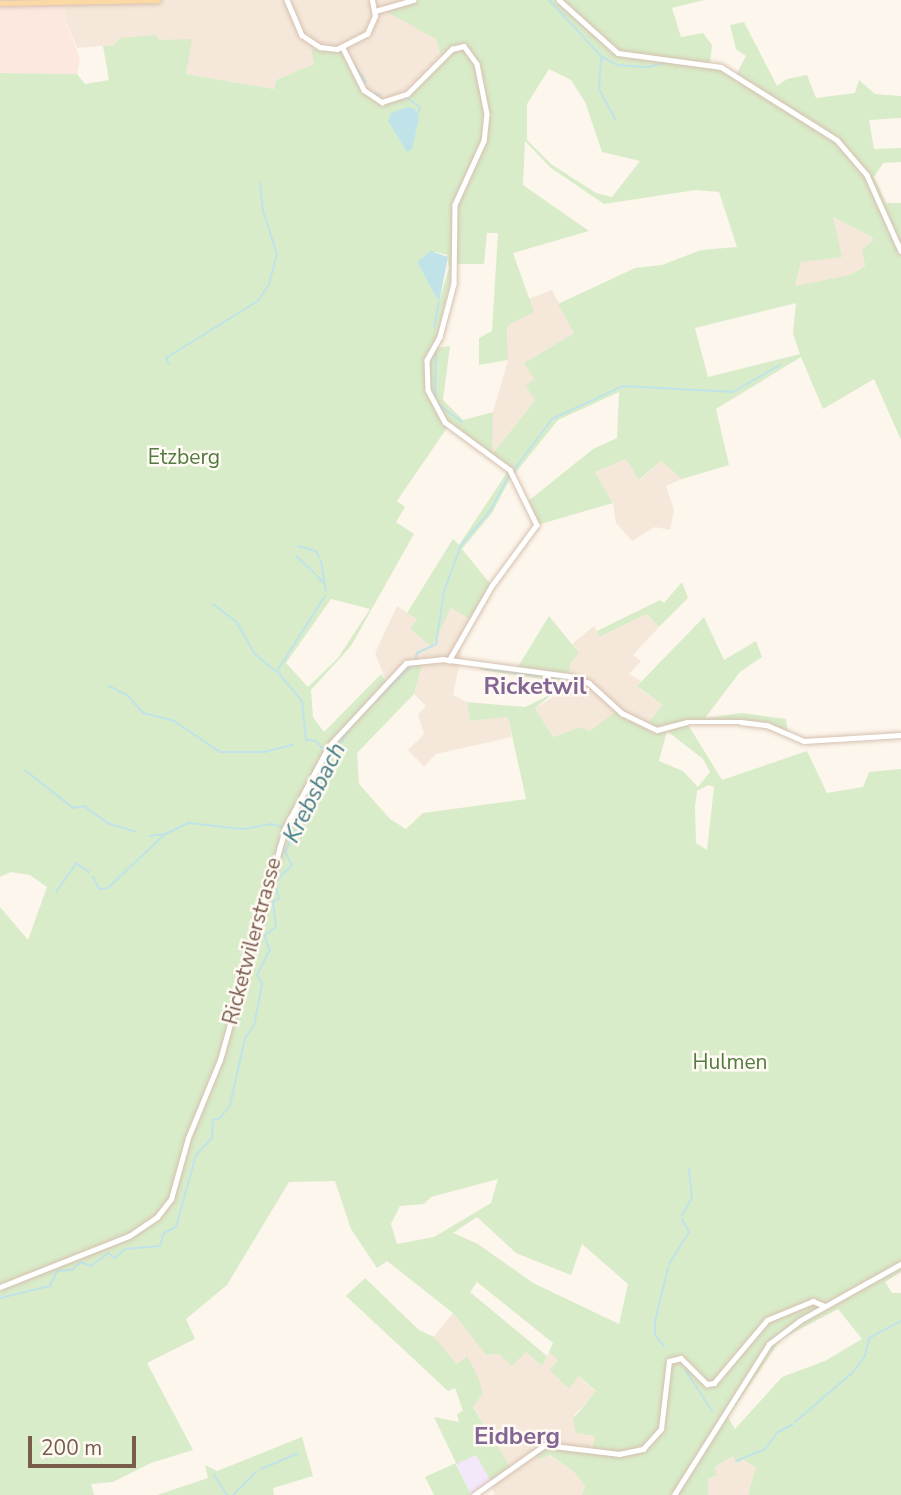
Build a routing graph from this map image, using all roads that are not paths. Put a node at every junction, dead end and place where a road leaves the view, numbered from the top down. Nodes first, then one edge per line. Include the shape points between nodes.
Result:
1 (158, 0) edge
2 (287, 0) edge
3 (372, 0) edge
4 (413, 0) edge
5 (559, 0) edge
6 (0, 3) edge
7 (375, 11) junction
8 (343, 48) junction
9 (901, 251) edge
10 (449, 661) junction
11 (901, 735) edge
12 (901, 1264) edge
13 (0, 1287) edge
14 (825, 1306) junction
15 (474, 1495) edge
16 (674, 1495) edge

1 - 6 main road
2 - 8 street via 302,35 320,47
3 - 7 street
4 - 7 street
5 - 9 street via 618,53 721,67 837,140 867,175
7 - 8 street via 367,34
8 - 10 street via 364,90 382,102 407,94 459,46 470,50 477,64 487,129 455,205 454,284 427,368 430,400 438,413 510,470 537,525 492,586
10 - 11 street, Ricketwilerstrasse via 578,679 628,716 657,730 687,722 741,722 767,725 804,741
10 - 13 street, Ricketwilerstrasse via 415,659 393,674 329,746 285,828 262,895 220,1060 180,1160 171,1199 157,1217 129,1236
12 - 14 street
14 - 15 street via 813,1301 767,1320 714,1382 708,1384 681,1358 669,1361 661,1429 643,1449 619,1454 545,1445
14 - 16 street via 785,1330 757,1359

